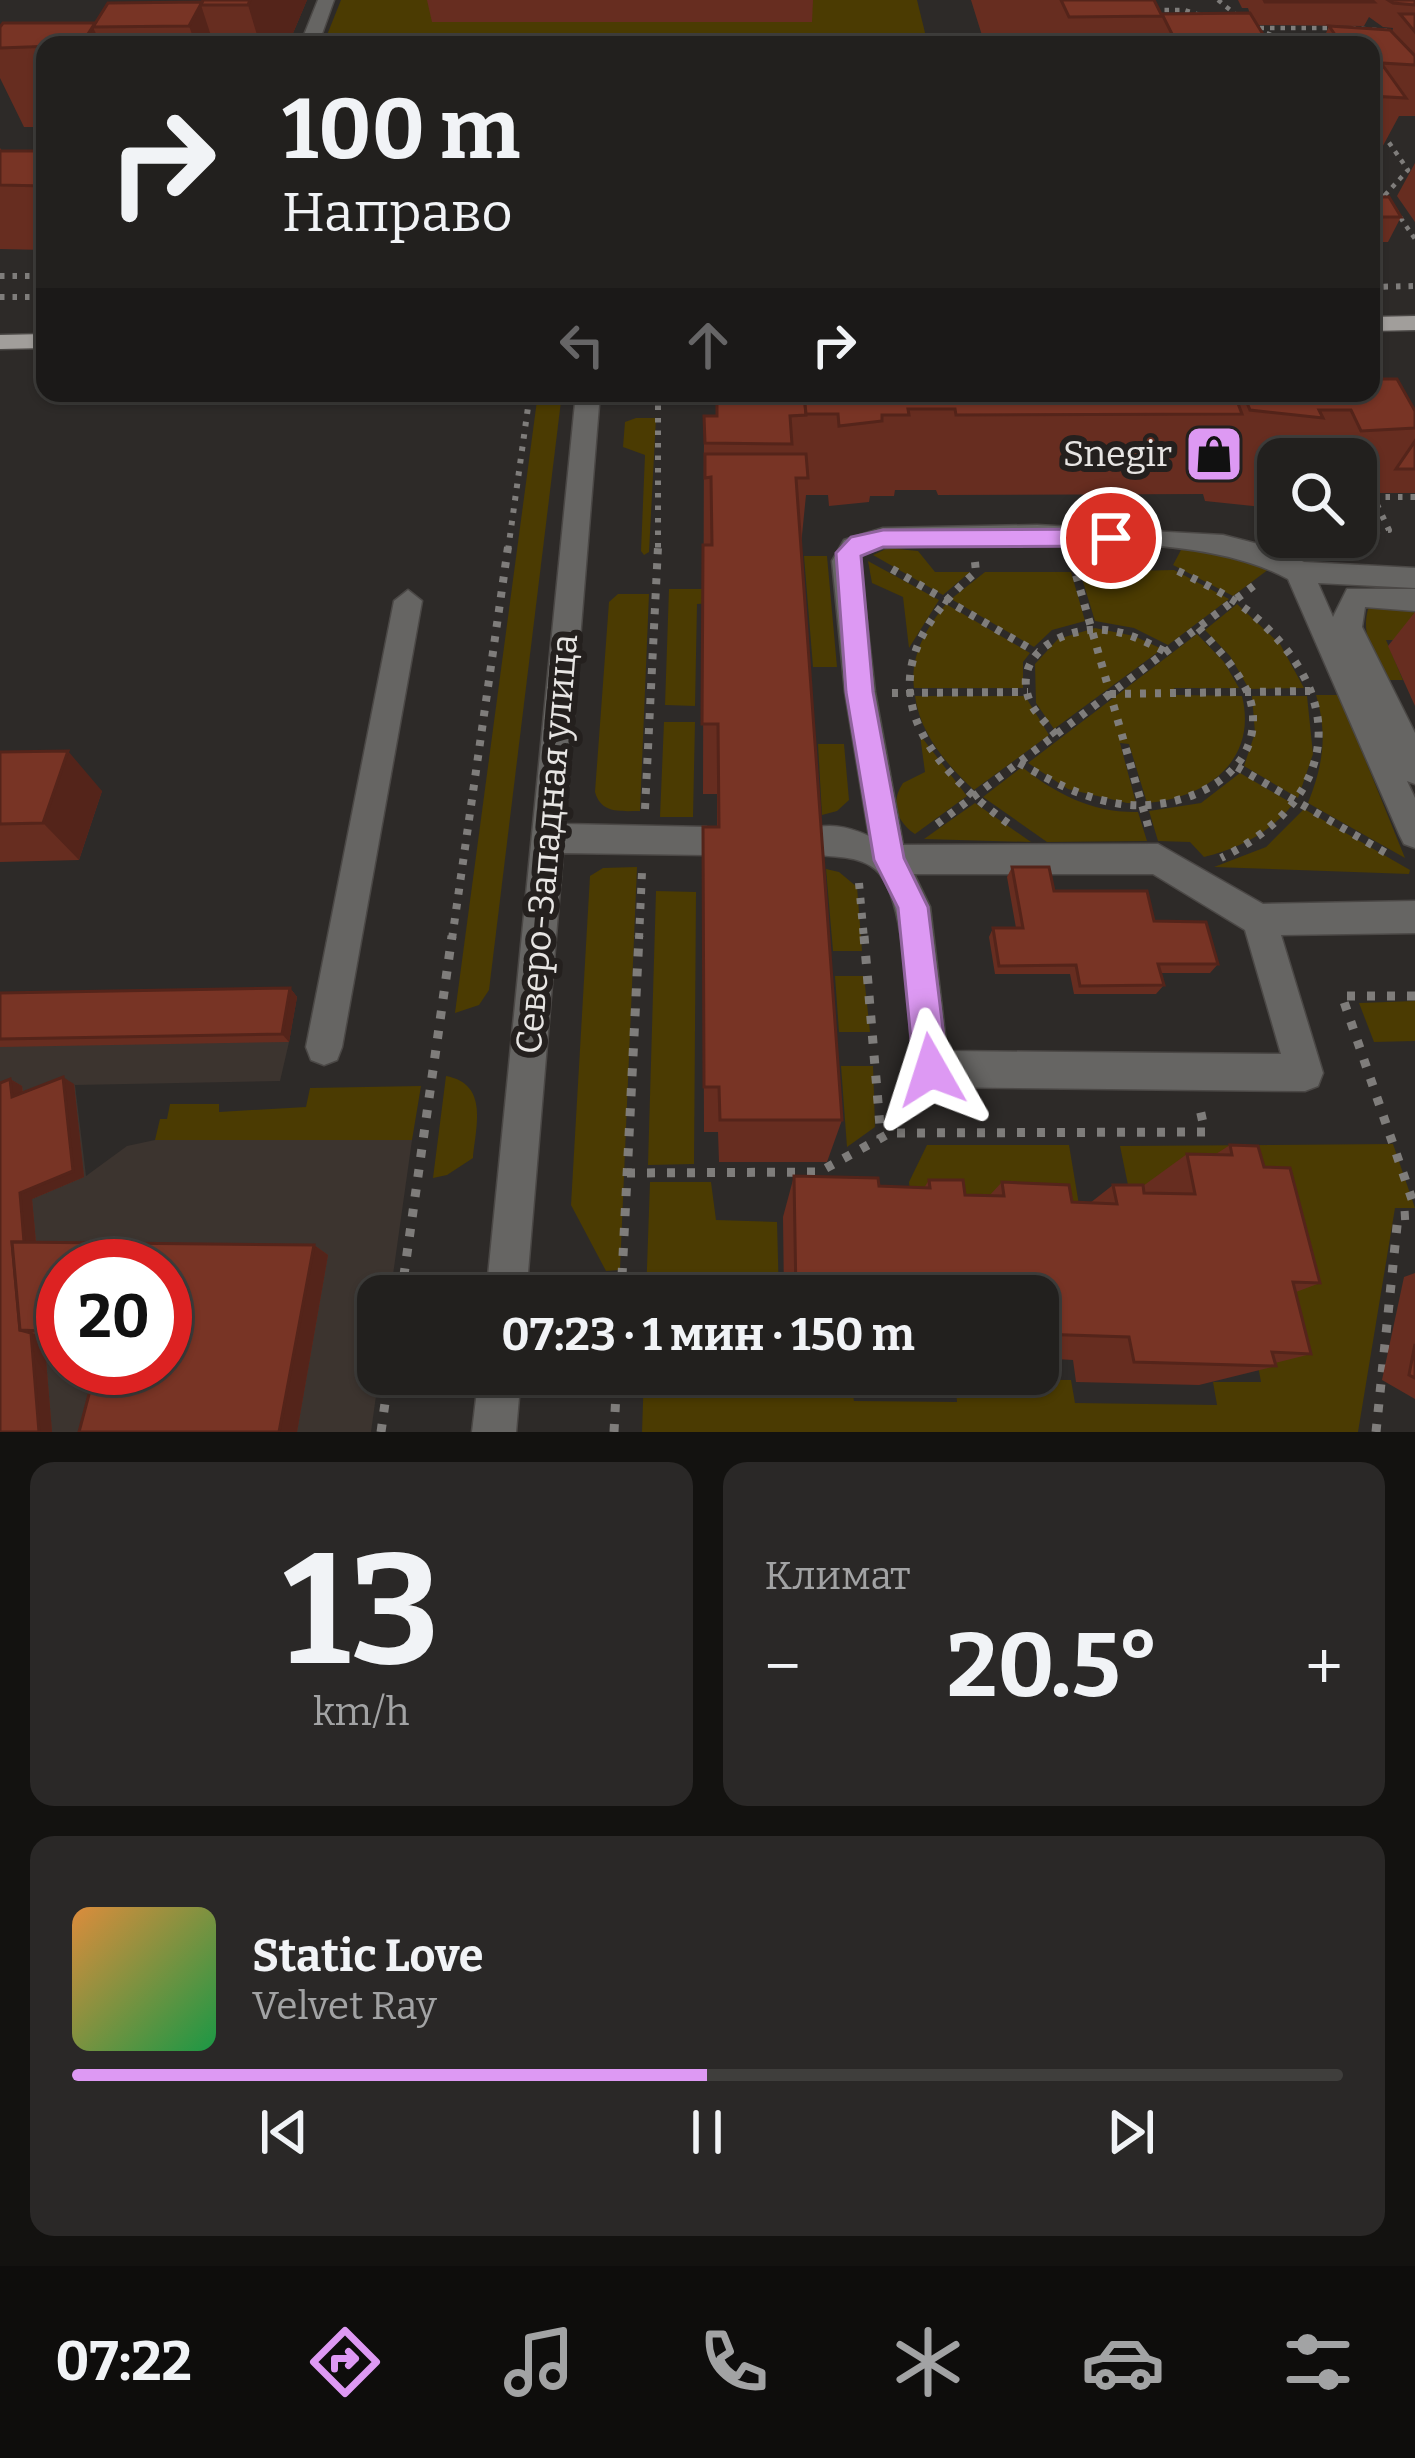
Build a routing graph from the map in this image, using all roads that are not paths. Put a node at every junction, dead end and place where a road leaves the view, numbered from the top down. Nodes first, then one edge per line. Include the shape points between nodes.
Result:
1 (326, 0) edge
2 (312, 36) edge
3 (1415, 323) edge
4 (1380, 324) edge
5 (36, 341) edge
6 (0, 342) edge
7 (587, 402) edge
8 (1293, 566) junction
9 (1415, 578) edge
10 (1415, 600) edge
11 (408, 601) dead end
12 (1415, 771) edge
13 (547, 838) junction
14 (830, 840) road end
15 (706, 841) edge
16 (1410, 849) edge
17 (889, 860) junction
18 (1415, 917) edge
19 (1258, 920) junction
20 (324, 1047) dead end
21 (508, 1275) edge
22 (498, 1395) edge
23 (494, 1432) edge

1 - 2 street
3 - 4 main road
5 - 6 main road
7 - 13 street, Северо-Западная улица
8 - 9 street
8 - 16 street via 1355,691
8 - 17 street via 1183,537 883,538 853,547 846,561 860,692
10 - 12 street via 1357,596 1347,613
11 - 20 street
13 - 15 street
13 - 21 street, Северо-Западная улица
14 - 17 street
17 - 19 street via 1158,859
17 - 19 street via 913,907 931,1070 1305,1073
18 - 19 street
22 - 23 street

